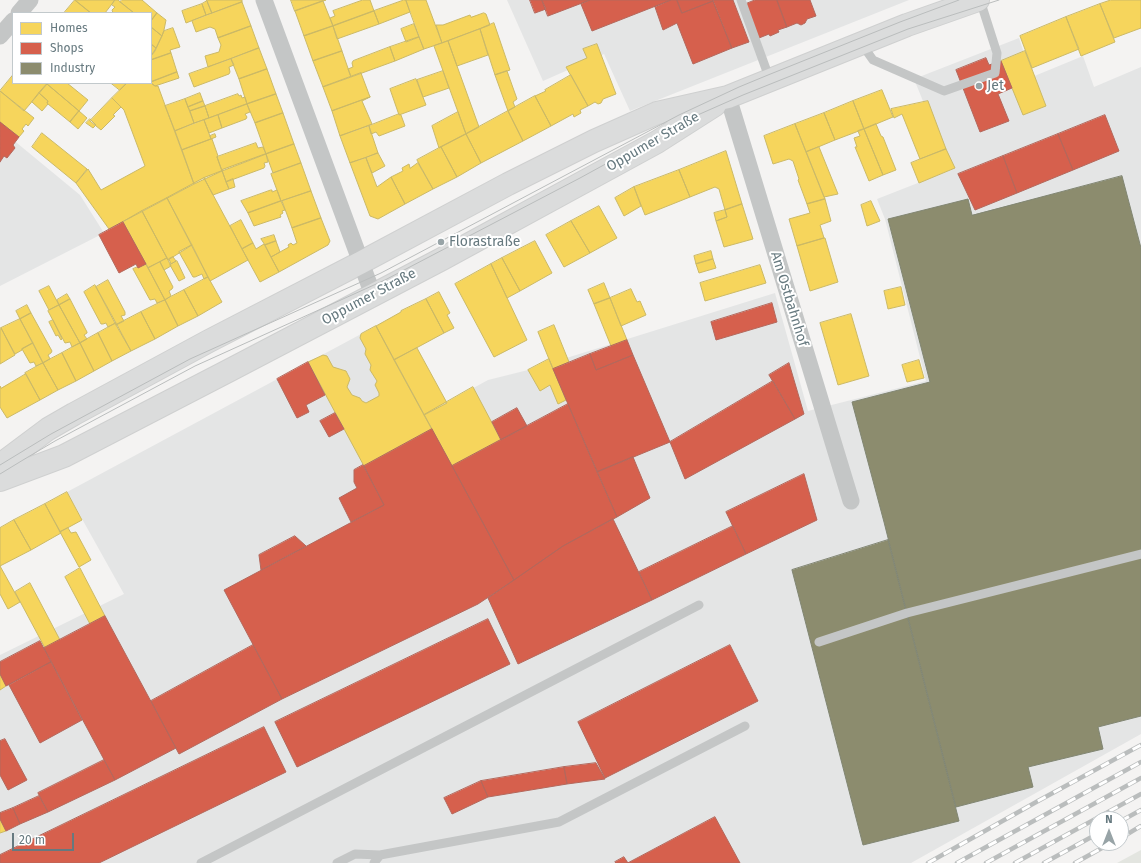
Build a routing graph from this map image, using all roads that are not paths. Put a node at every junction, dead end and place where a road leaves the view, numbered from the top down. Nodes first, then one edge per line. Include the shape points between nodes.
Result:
1 (30, 0) edge
2 (264, 0) edge
3 (741, 0) edge
4 (979, 0) edge
5 (20, 12) edge
6 (12, 21) edge
7 (0, 36) edge
8 (861, 43) junction
9 (770, 80) junction
10 (728, 97) junction
11 (360, 263) junction
12 (373, 295) junction
13 (0, 465) edge
14 (0, 480) edge
15 (851, 501) dead end
16 (1141, 554) edge
17 (699, 605) dead end
18 (819, 642) dead end
19 (745, 726) dead end
20 (380, 855) junction
21 (201, 863) edge
22 (337, 863) edge
23 (374, 863) edge

1 - 5 street
2 - 11 street
3 - 9 lane
4 - 8 main road, Oppumer Straße
4 - 8 lane via 997,53 995,73 944,92 873,60
6 - 7 street
8 - 9 main road, Oppumer Straße
9 - 10 main road, Oppumer Straße
10 - 11 main road, Oppumer Straße via 657,113 594,141
10 - 12 main road, Oppumer Straße via 657,142
10 - 15 street, Am Ostbahnhof
11 - 12 street
11 - 13 main road, Oppumer Straße via 48,429
12 - 14 main road, Oppumer Straße via 64,456
16 - 18 lane via 907,613
17 - 21 lane
19 - 20 lane via 559,822
20 - 22 lane via 355,854
20 - 23 lane

